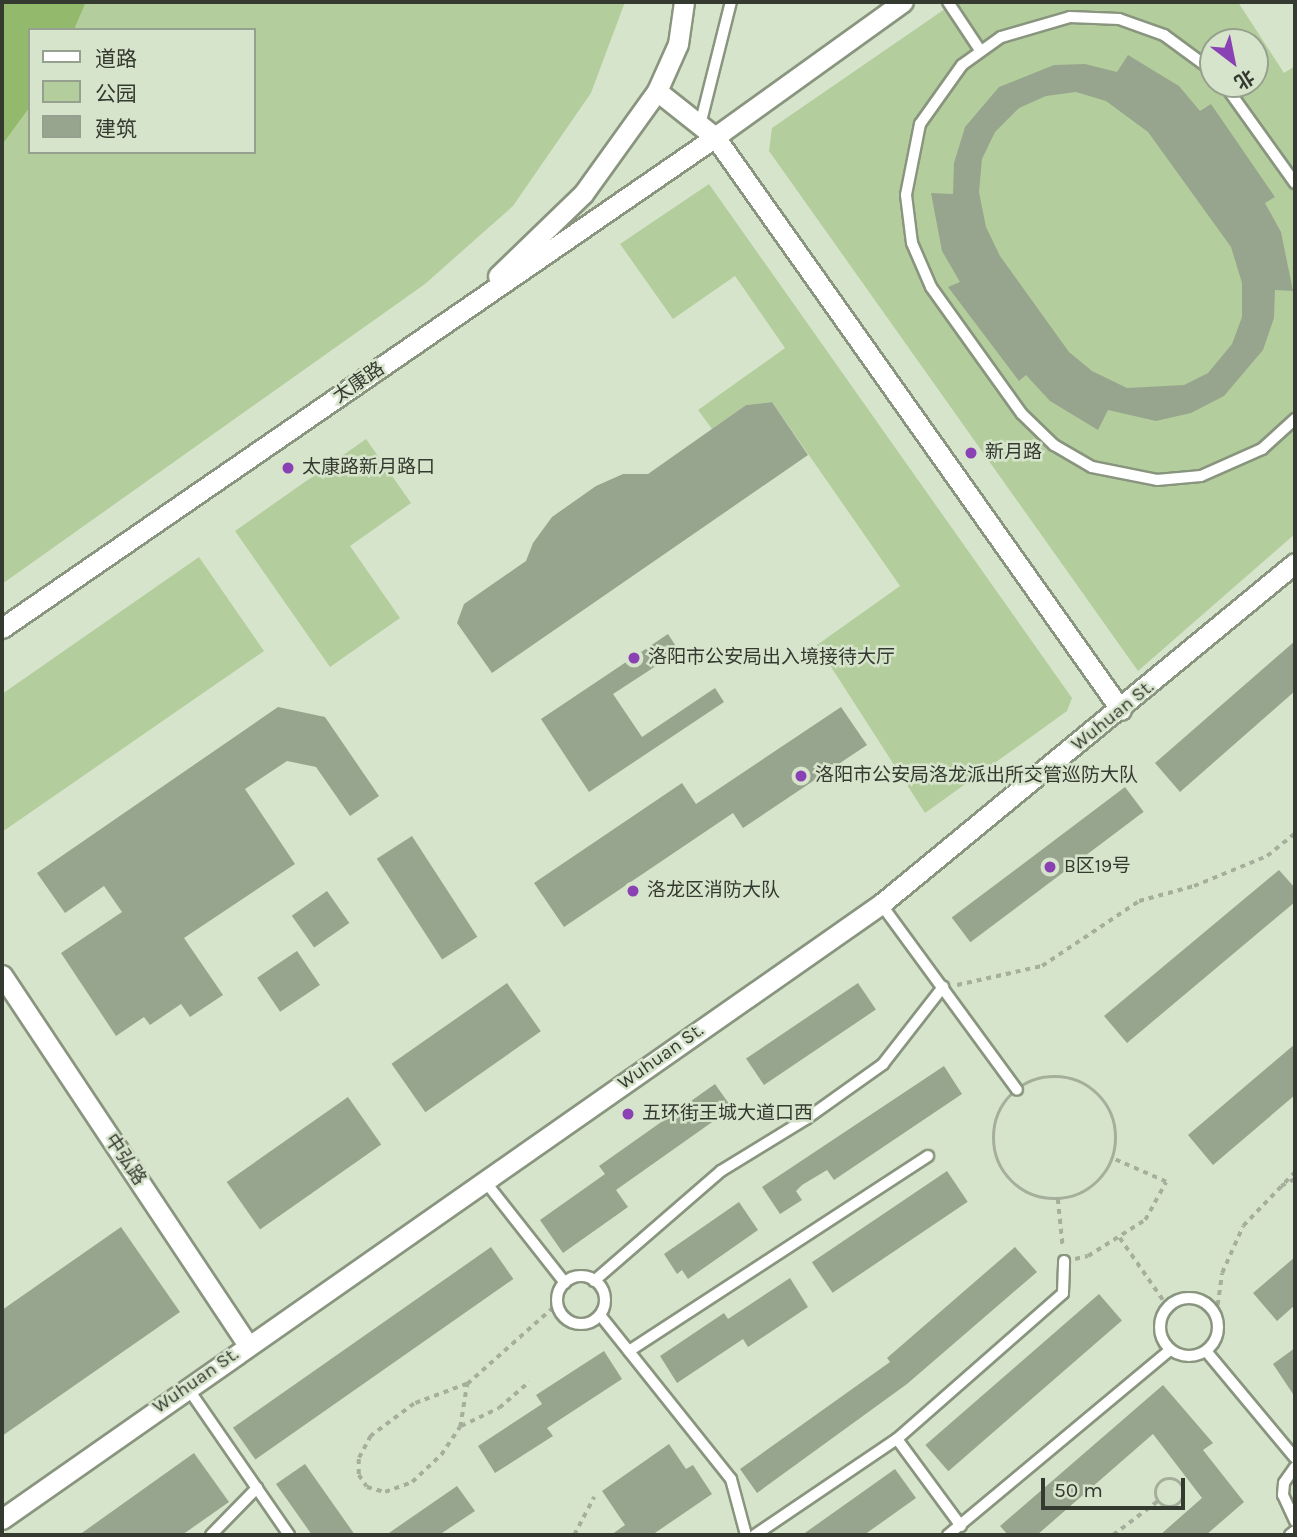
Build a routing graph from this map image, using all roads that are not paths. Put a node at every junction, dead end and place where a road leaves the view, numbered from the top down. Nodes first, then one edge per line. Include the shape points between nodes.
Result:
1 (684, 2) edge
2 (731, 2) edge
3 (903, 2) edge
4 (948, 2) edge
5 (980, 50) junction
6 (1199, 61) edge
7 (657, 91) junction
8 (1234, 98) edge
9 (708, 131) junction
10 (1295, 183) edge
11 (377, 371) junction
12 (1295, 419) edge
13 (1295, 563) edge
14 (2, 628) edge
15 (1121, 710) junction
16 (881, 904) junction
17 (2, 975) edge
18 (943, 987) junction
19 (1017, 1090) road end
20 (928, 1156) dead end
21 (484, 1180) junction
22 (1064, 1261) road end
23 (594, 1281) junction
24 (565, 1283) junction
25 (600, 1315) junction
26 (248, 1345) junction
27 (1170, 1350) junction
28 (629, 1351) junction
29 (1206, 1352) junction
30 (187, 1387) junction
31 (897, 1439) junction
32 (1295, 1458) edge
33 (1295, 1467) edge
34 (257, 1488) junction
35 (2, 1519) edge
36 (1295, 1521) edge
37 (961, 1525) junction
38 (1295, 1531) edge
39 (211, 1535) edge
40 (289, 1535) edge
41 (746, 1535) edge
42 (755, 1535) edge
43 (948, 1535) edge
44 (1290, 1535) edge

1 - 7 street via 678,44
2 - 9 lane
3 - 9 street, 太康路
4 - 5 lane
5 - 6 lane via 1023,27 1095,16 1164,35
5 - 12 lane via 945,83 920,124 907,171 907,219 931,287 1022,414 1054,445 1082,462 1113,474 1157,480 1201,476 1232,465 1262,449
7 - 9 street
7 - 11 street via 583,194 490,284
8 - 10 lane
9 - 11 street, 太康路
9 - 15 street
11 - 14 street, 太康路
13 - 15 street, Wuhuan St.
15 - 16 street, Wuhuan St.
16 - 18 lane
16 - 21 street, Wuhuan St.
17 - 26 street, 中弘路
18 - 19 lane
18 - 23 lane via 883,1064 721,1171
20 - 28 lane
21 - 24 lane
21 - 26 street, Wuhuan St.
22 - 31 lane via 1063,1293
23 - 24 lane via 579,1276
23 - 25 lane via 605,1301
24 - 25 lane via 557,1304 571,1322 587,1324
25 - 28 lane
26 - 30 street, Wuhuan St.
27 - 29 lane via 1188,1357
27 - 29 lane via 1160,1334 1168,1307 1194,1298 1216,1315 1218,1335
27 - 37 lane
28 - 41 lane via 731,1479
29 - 32 lane
30 - 34 lane
30 - 35 street, Wuhuan St.
31 - 37 lane
31 - 42 lane
33 - 36 lane via 1283,1495
34 - 39 lane
34 - 40 lane
37 - 43 lane
38 - 44 lane

